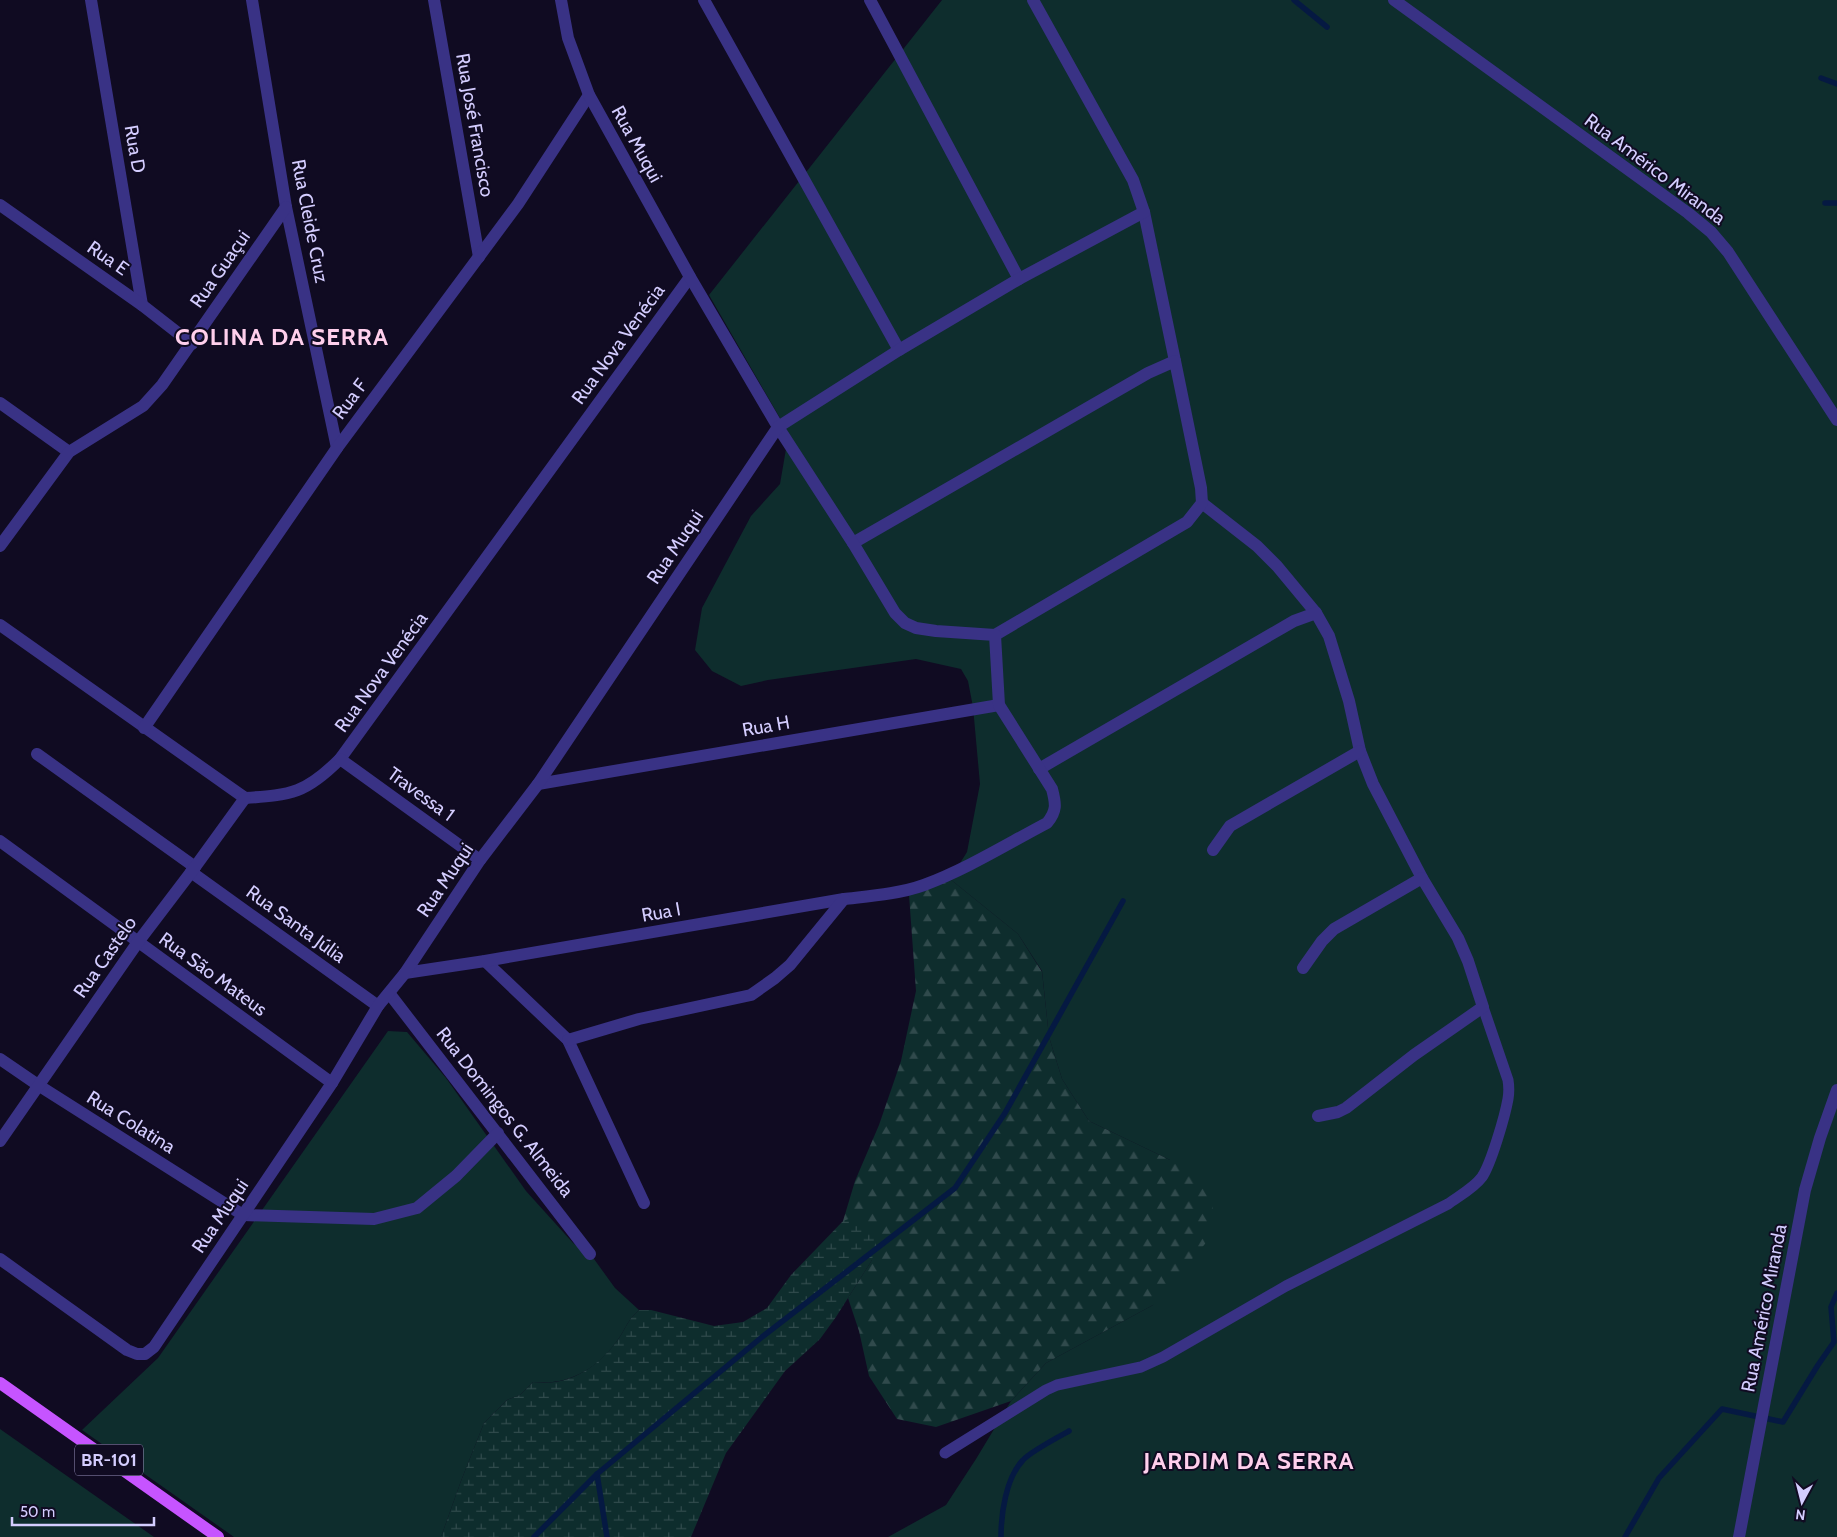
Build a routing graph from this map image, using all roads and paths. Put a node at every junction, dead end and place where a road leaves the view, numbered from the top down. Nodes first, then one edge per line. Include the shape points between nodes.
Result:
1 (91, 0) edge
2 (252, 0) edge
3 (434, 0) edge
4 (561, 0) edge
5 (704, 0) edge
6 (870, 0) edge
7 (1034, 0) edge
8 (1394, 0) edge
9 (588, 95) junction
10 (0, 205) edge
11 (286, 208) junction
12 (1144, 212) junction
13 (479, 257) junction
14 (690, 277) junction
15 (1019, 279) junction
16 (142, 305) junction
17 (192, 344) junction
18 (899, 350) junction
19 (1175, 361) junction
20 (0, 403) edge
21 (1837, 420) edge
22 (778, 427) junction
23 (337, 448) junction
24 (69, 452) junction
25 (1202, 503) junction
26 (853, 543) junction
27 (0, 546) edge
28 (1316, 613) junction
29 (0, 625) edge
30 (994, 634) junction
31 (999, 705) junction
32 (144, 728) junction
33 (1360, 751) junction
34 (37, 754) dead end
35 (340, 759) junction
36 (1039, 769) junction
37 (538, 784) junction
38 (245, 798) junction
39 (0, 841) edge
40 (1213, 850) dead end
41 (480, 860) junction
42 (193, 870) junction
43 (1422, 878) junction
44 (844, 899) junction
45 (138, 942) junction
46 (485, 961) junction
47 (1303, 968) dead end
48 (405, 973) junction
49 (389, 993) junction
50 (378, 1006) junction
51 (1483, 1007) junction
52 (568, 1040) junction
53 (0, 1059) edge
54 (332, 1083) junction
55 (38, 1085) junction
56 (1837, 1090) edge
57 (1318, 1116) dead end
58 (498, 1132) junction
59 (0, 1141) edge
60 (644, 1203) dead end
61 (243, 1216) junction
62 (590, 1254) dead end
63 (0, 1259) edge
64 (0, 1383) edge
65 (945, 1454) dead end
66 (218, 1537) edge
67 (1739, 1537) edge

1 - 16 street, Rua D
2 - 11 street, Rua Cleide Cruz
3 - 13 street, Rua José Francisco
4 - 9 street, Rua Muqui via 568,38
5 - 18 street
6 - 15 street
7 - 12 street via 1133,180
8 - 21 street, Rua Américo Miranda via 1711,232 1742,273
9 - 13 street, Rua F via 518,204
9 - 14 street, Rua Muqui
10 - 16 street, Rua E
11 - 17 street, Rua Guaçui
11 - 23 street, Rua Cleide Cruz
12 - 15 street
12 - 19 street
13 - 23 street, Rua F
14 - 22 street, Rua Muqui
14 - 35 street, Rua Nova Venécia
15 - 18 street
16 - 17 street, Rua E
17 - 24 street, Rua Guaçui via 143,406
18 - 22 street
19 - 25 street
19 - 26 street via 1148,373
20 - 24 street
22 - 26 street, Rua Muqui
22 - 37 street, Rua Muqui
23 - 32 street, Rua F
24 - 27 street
25 - 28 street via 1257,546
25 - 30 street via 1187,522
26 - 30 street, Rua Muqui via 895,613 905,623 936,631
28 - 33 street via 1330,636
28 - 36 street via 1294,620
29 - 32 street
30 - 31 street
31 - 36 street
31 - 37 street, Rua H
32 - 38 street
33 - 40 street via 1230,826
33 - 43 street via 1373,784
34 - 42 street, Rua Santa Júlia
35 - 38 street, Rua Nova Venécia via 310,785 293,792
35 - 41 street, Travessa 1
36 - 44 street, Rua I via 1052,789 1056,805 1047,822 950,874 922,885
37 - 41 street, Rua Muqui
38 - 42 street, Rua Castelo
39 - 45 street, Rua São Mateus
41 - 48 street, Rua Muqui
42 - 45 street, Rua Castelo
42 - 50 street, Rua Santa Júlia
43 - 47 street via 1334,929
43 - 51 street via 1458,938
44 - 46 street, Rua I
44 - 52 street via 790,965 750,995 639,1019
45 - 54 street, Rua São Mateus
45 - 55 street, Rua Castelo
46 - 48 street, Rua I
46 - 52 street
48 - 49 street, Rua Muqui
49 - 50 street, Rua Muqui
49 - 58 street, Rua Domingos G. Almeida
50 - 54 street, Rua Muqui
51 - 57 street via 1414,1054 1346,1108
51 - 65 lane via 1508,1080 1508,1099 1488,1165 1481,1178 1467,1190 1448,1204 1286,1286 1163,1357 1141,1368 1057,1385
52 - 60 street
53 - 55 street, Rua Colatina
54 - 61 street, Rua Muqui
55 - 59 street, Rua Castelo
55 - 61 street, Rua Colatina
56 - 67 street, Rua Américo Miranda via 1805,1190
58 - 61 street via 456,1176 417,1208 374,1219
58 - 62 street, Rua Domingos G. Almeida
61 - 63 street, Rua Muqui via 154,1348 145,1354 127,1350
64 - 66 main road, BR-101

